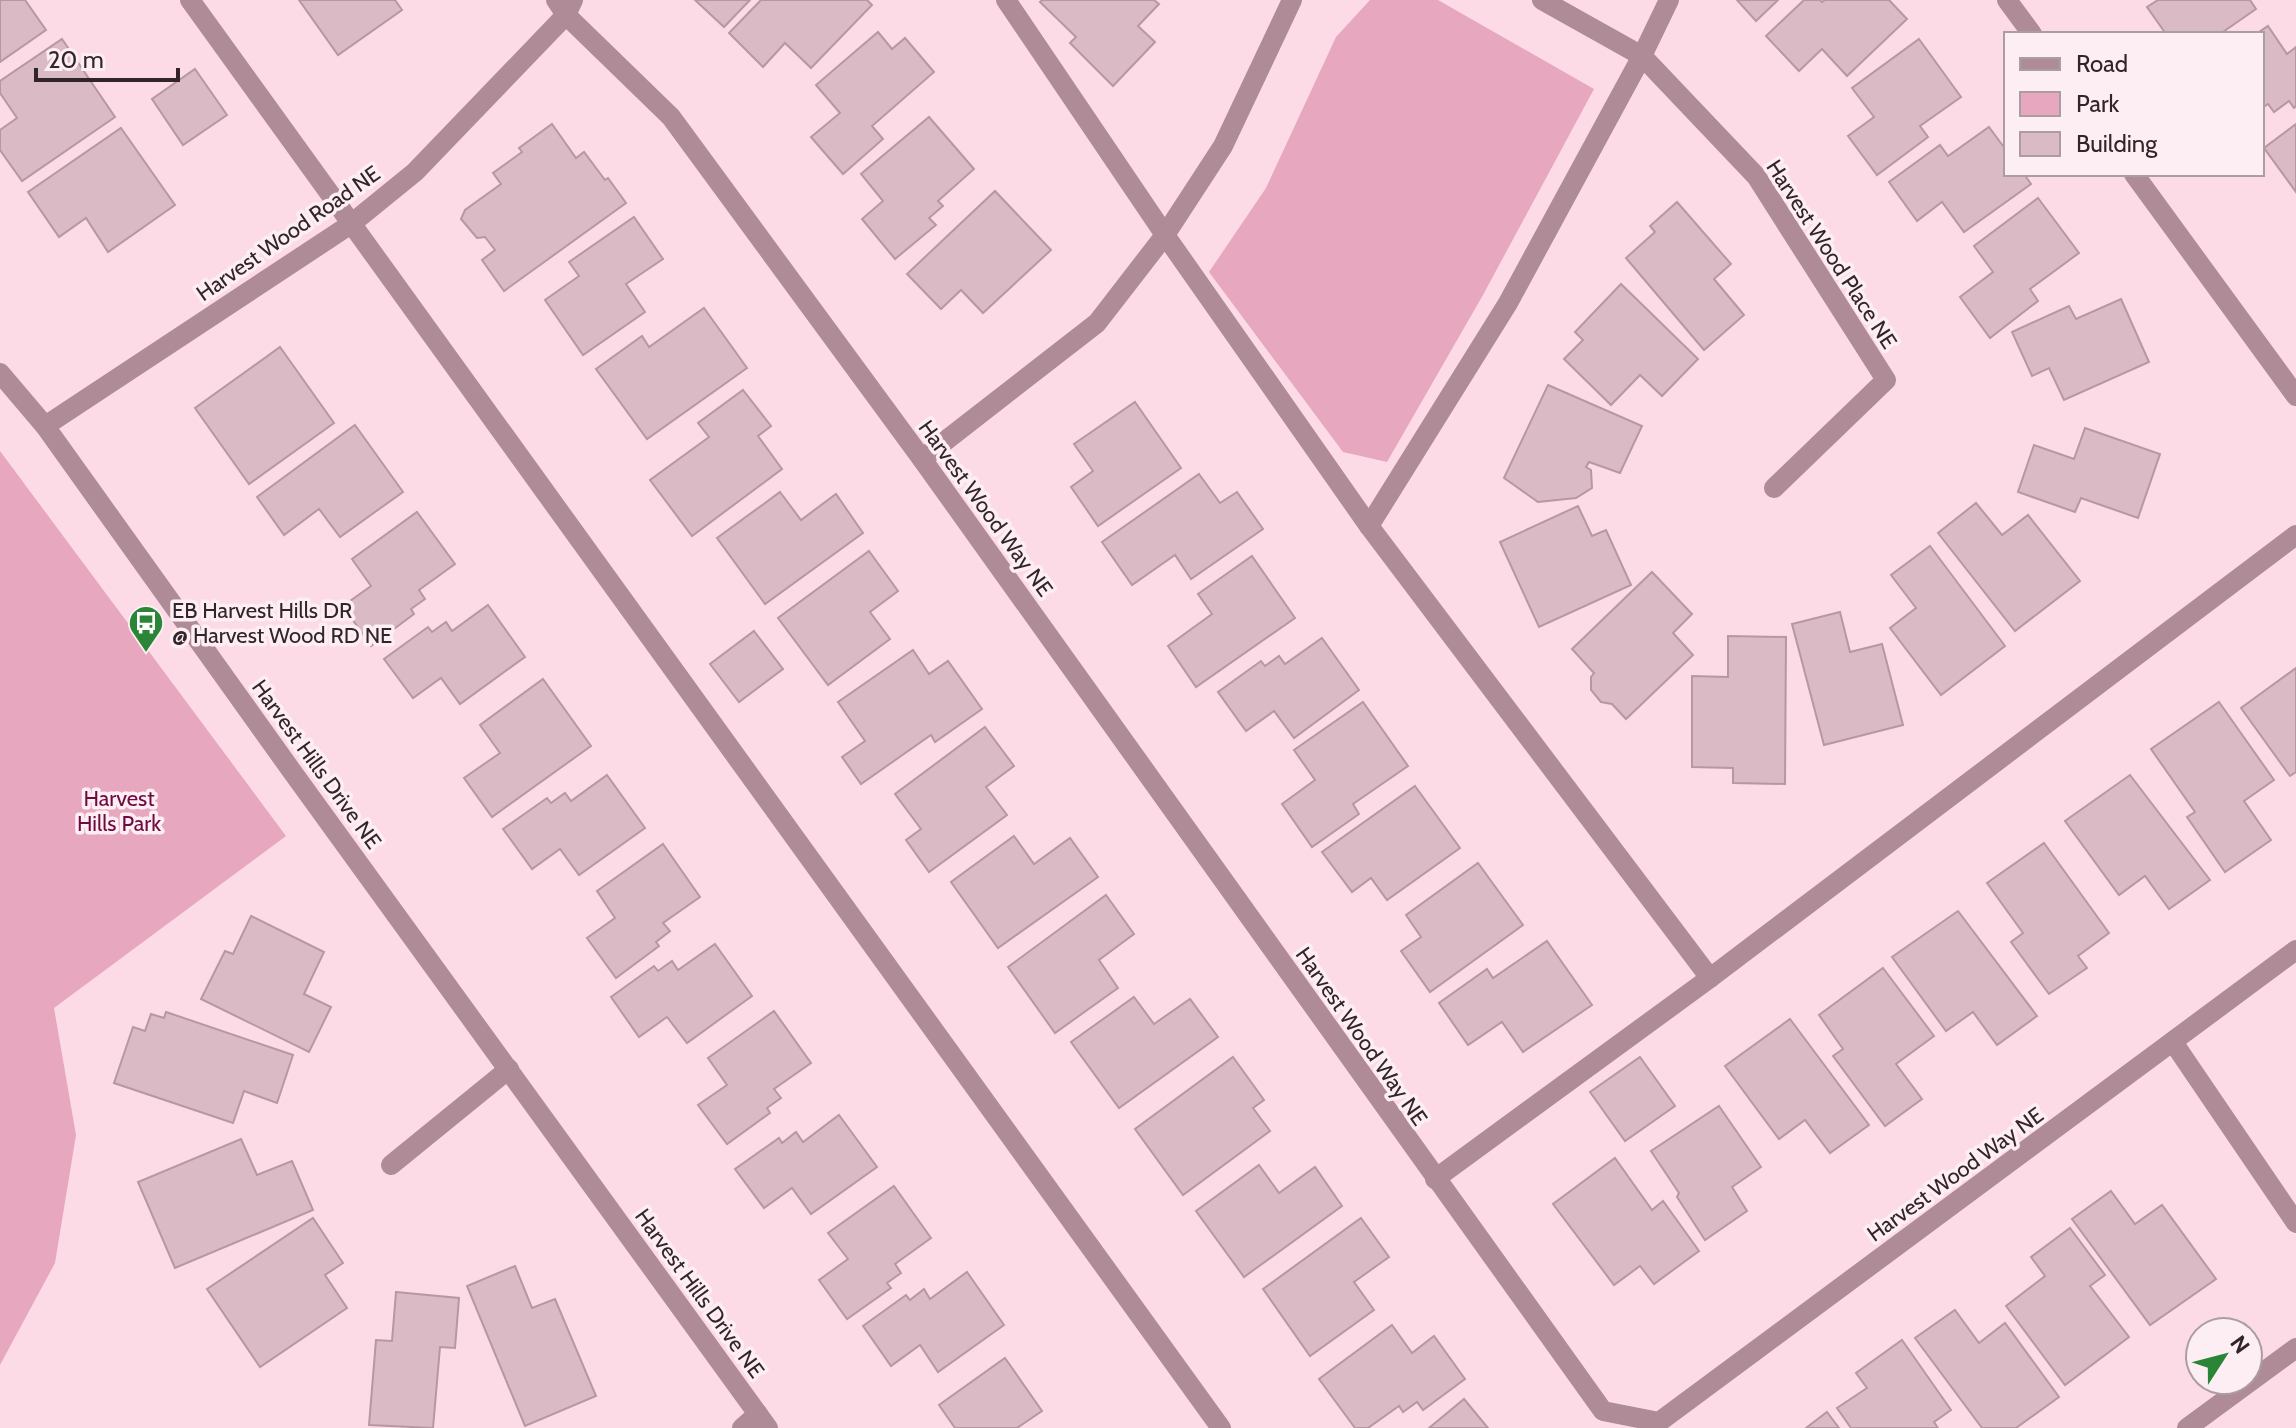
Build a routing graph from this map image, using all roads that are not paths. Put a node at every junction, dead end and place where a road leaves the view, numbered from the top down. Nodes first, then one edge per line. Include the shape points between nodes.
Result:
1 (190, 0) edge
2 (1006, 0) edge
3 (1292, 0) edge
4 (1542, 0) edge
5 (1669, 0) edge
6 (2007, 0) edge
7 (565, 5) edge
8 (2031, 32) edge
9 (1642, 56) junction
10 (2135, 176) edge
11 (351, 224) junction
12 (1165, 235) junction
13 (0, 373) edge
14 (2296, 396) edge
15 (45, 426) junction
16 (922, 459) junction
17 (1774, 488) dead end
18 (1369, 526) junction
19 (2296, 535) edge
20 (2296, 950) edge
21 (1710, 978) junction
22 (2173, 1042) junction
23 (509, 1069) junction
24 (391, 1165) dead end
25 (1435, 1179) junction
26 (2296, 1223) edge
27 (2296, 1348) edge
28 (756, 1423) edge
29 (1221, 1428) edge
30 (2187, 1428) edge

1 - 11 street
2 - 12 street
3 - 12 street via 1223,146
4 - 9 street, Harvest Wood Place NE
5 - 9 street
6 - 8 street
7 - 11 street, Harvest Wood Road NE via 415,172
7 - 16 street, Harvest Wood Way NE via 671,117
9 - 17 street, Harvest Wood Place NE via 1756,176 1886,380
9 - 18 street via 1508,303
10 - 14 street
11 - 15 street, Harvest Wood Road NE
11 - 29 street
12 - 16 street via 1097,323
12 - 18 street
13 - 15 street, Harvest Hills Drive NE
15 - 23 street, Harvest Hills Drive NE
16 - 25 street, Harvest Wood Way NE
18 - 21 street
19 - 21 street
20 - 22 street, Harvest Wood Way NE
21 - 25 street
22 - 25 street, Harvest Wood Way NE via 1659,1422 1603,1411
22 - 26 street
23 - 24 street
23 - 28 street, Harvest Hills Drive NE
27 - 30 street

